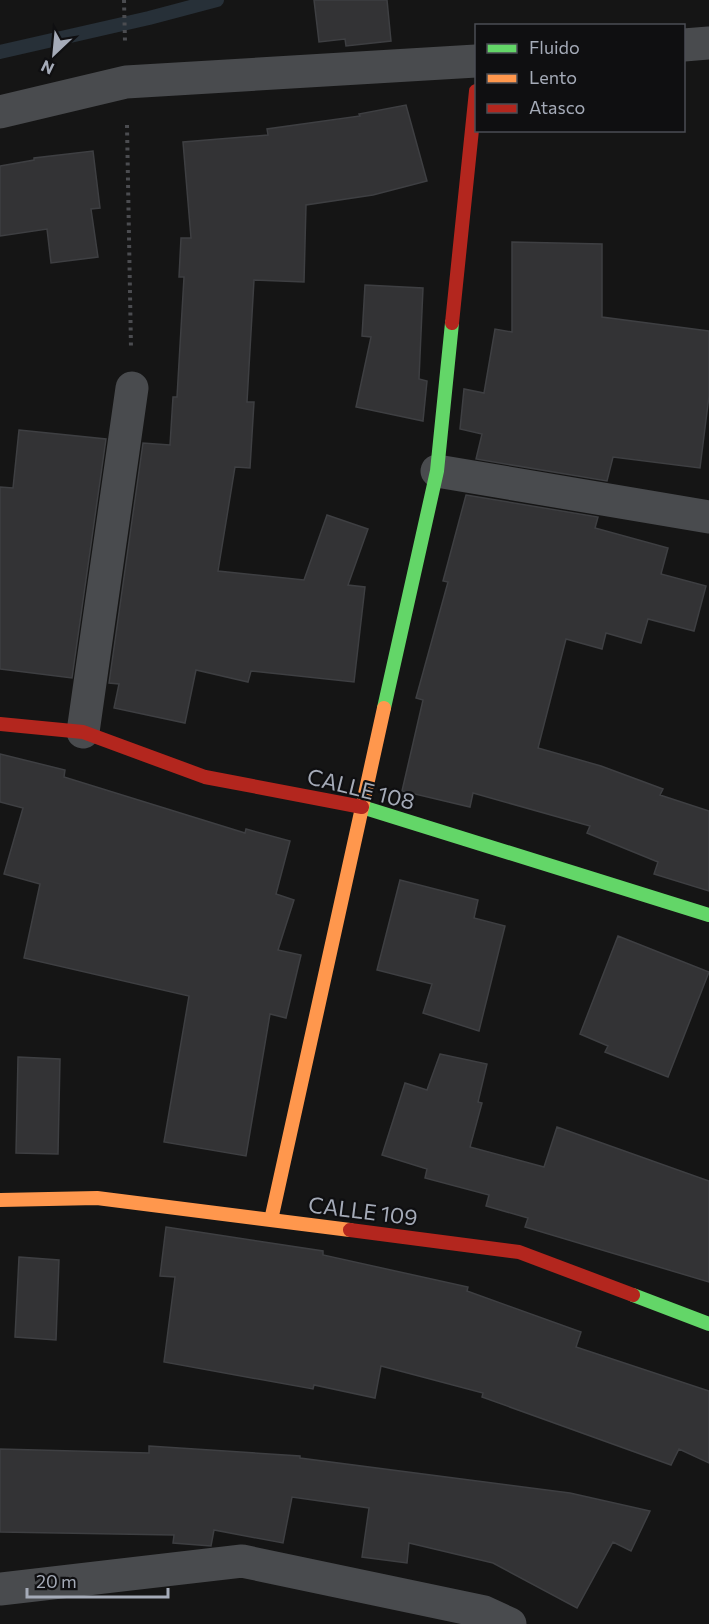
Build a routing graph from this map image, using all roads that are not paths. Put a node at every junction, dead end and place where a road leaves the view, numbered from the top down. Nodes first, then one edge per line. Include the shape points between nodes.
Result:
1 (709, 43) edge
2 (685, 45) edge
3 (475, 61) edge
4 (475, 110) edge
5 (0, 112) edge
6 (132, 388) road end
7 (437, 471) junction
8 (709, 517) edge
9 (0, 724) edge
10 (83, 732) junction
11 (362, 807) junction
12 (709, 915) edge
13 (0, 1200) edge
14 (271, 1220) junction
15 (709, 1324) edge
16 (0, 1589) edge
17 (510, 1624) edge

1 - 2 street
3 - 5 street via 125,69
4 - 7 street
6 - 10 street
7 - 8 street
7 - 11 street
9 - 10 street, CALLE 108
10 - 11 street, CALLE 108 via 205,777
11 - 12 street, CALLE 108
11 - 14 street
13 - 14 street, CALLE 109 via 97,1198
14 - 15 street, CALLE 109 via 519,1252
16 - 17 street via 242,1561 484,1612

